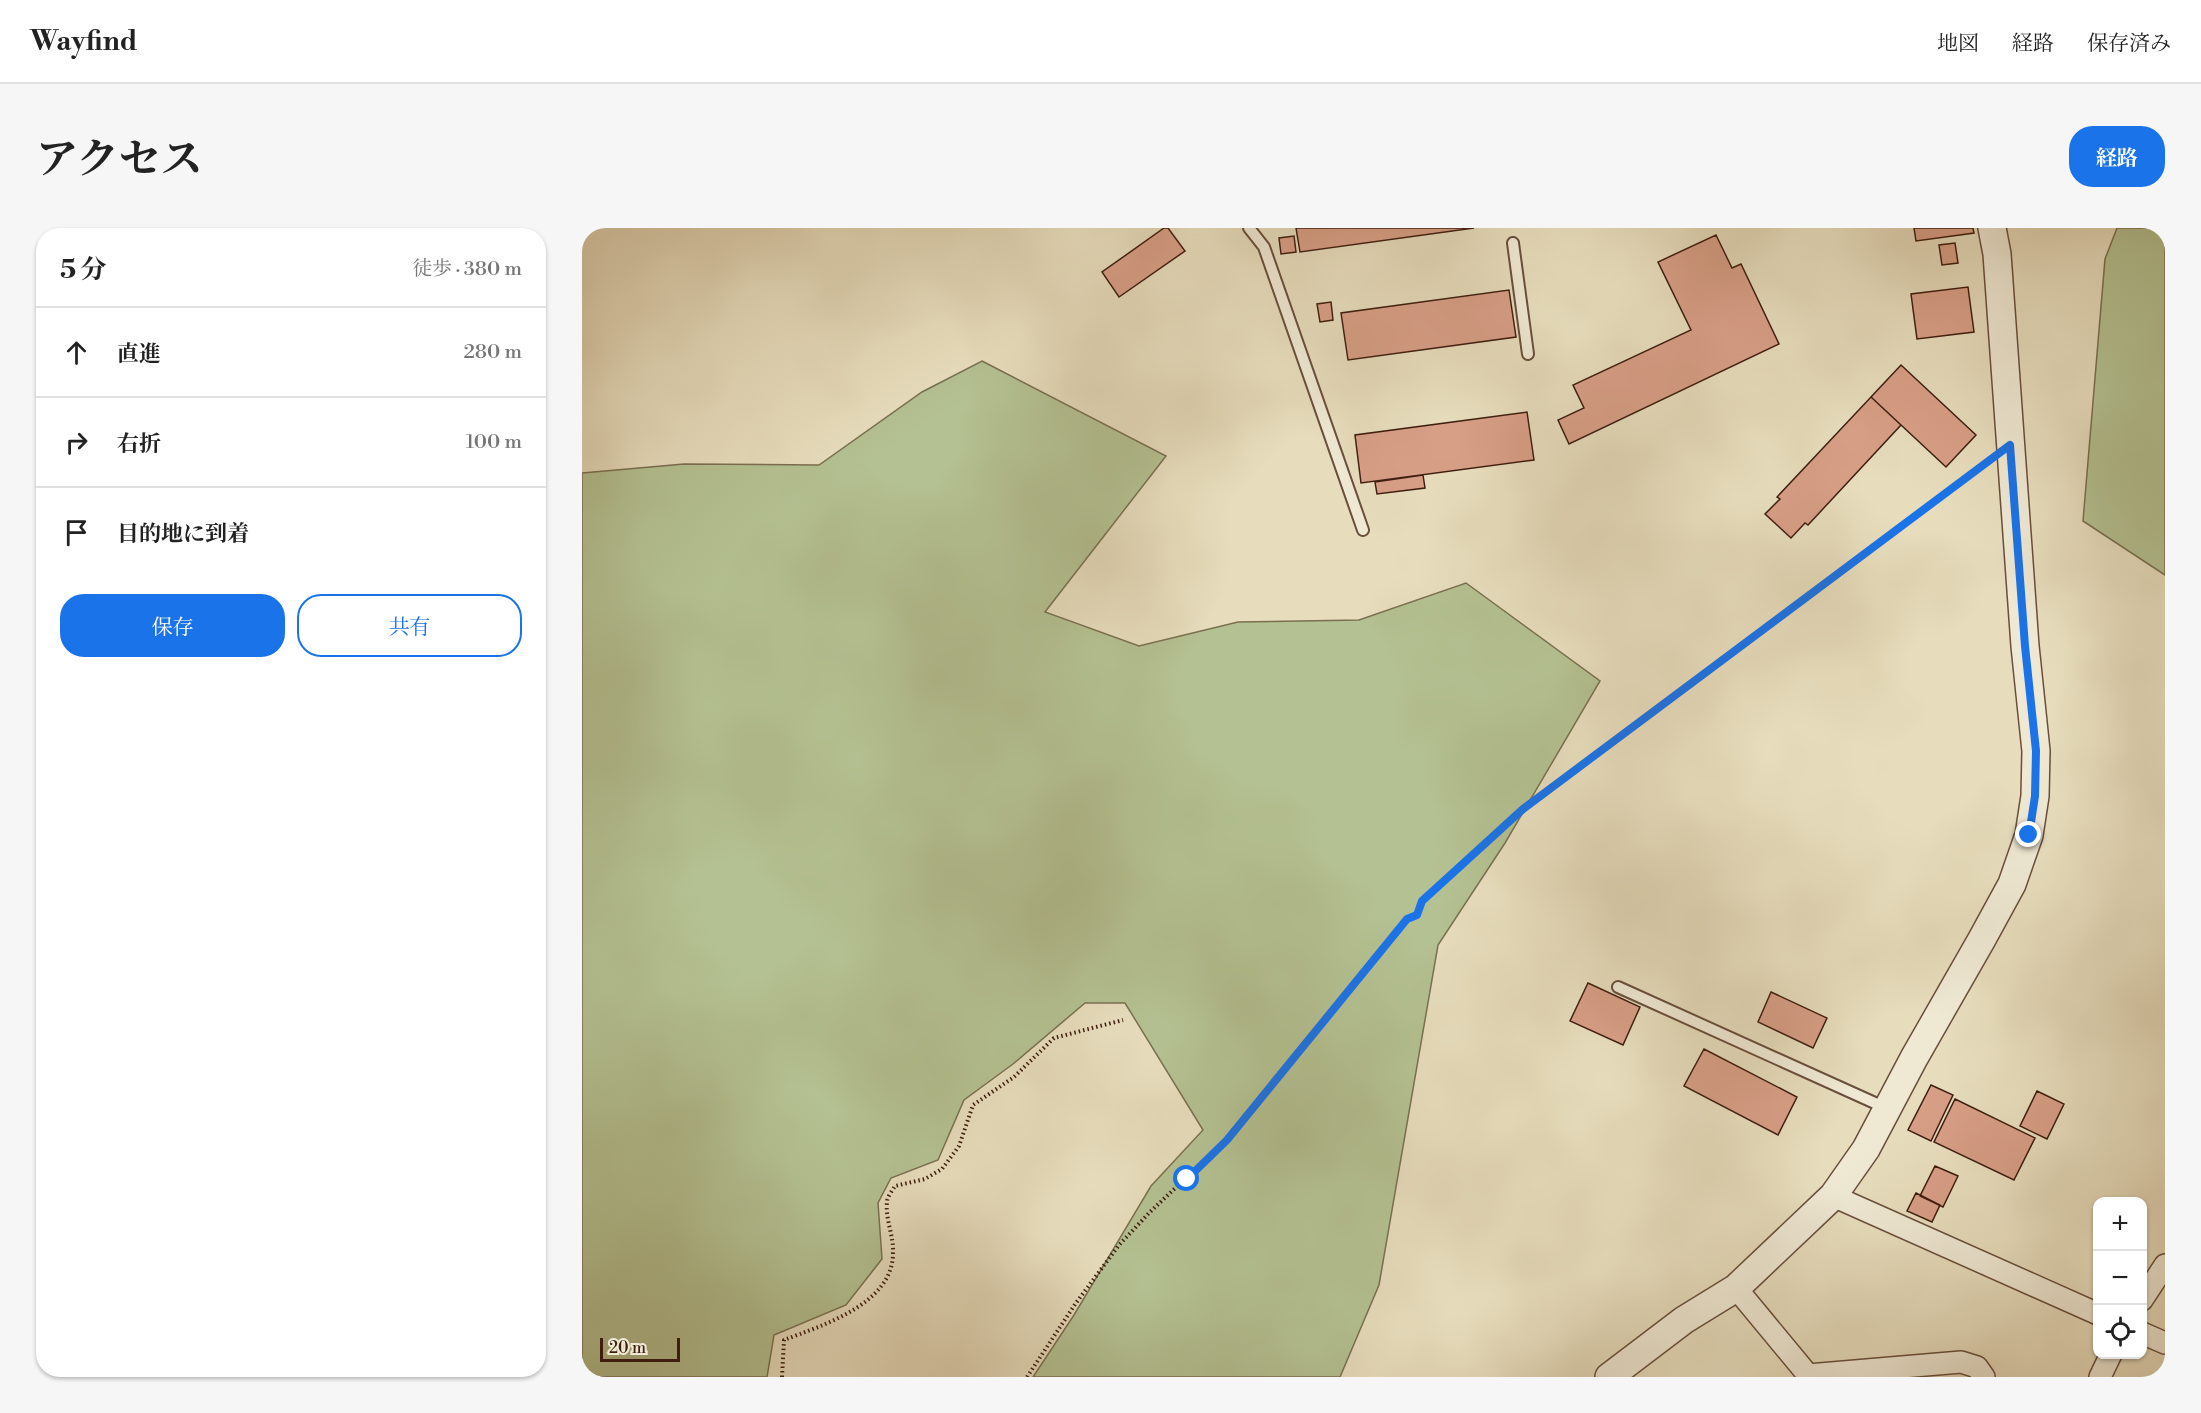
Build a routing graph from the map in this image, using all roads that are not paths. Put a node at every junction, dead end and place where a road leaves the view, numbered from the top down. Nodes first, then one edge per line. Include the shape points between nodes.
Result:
1 (1250, 228) edge
2 (1992, 228) edge
3 (1513, 243) dead end
4 (1528, 354) dead end
5 (1363, 530) dead end
6 (1618, 987) dead end
7 (1888, 1109) junction
8 (1833, 1196) junction
9 (2165, 1265) edge
10 (1736, 1288) junction
11 (2147, 1292) edge
12 (2093, 1312) edge
13 (2147, 1335) edge
14 (2165, 1343) edge
15 (2109, 1359) edge
16 (1609, 1377) edge
17 (1984, 1377) edge
18 (2100, 1377) edge

1 - 5 lane via 1264,247
2 - 7 street via 2036,751 2035,796 2029,835 2012,884
3 - 4 lane
6 - 7 lane
7 - 8 street
8 - 10 street
8 - 12 street
9 - 11 street
10 - 16 street via 1684,1320
10 - 17 street via 1808,1375 1961,1362 1977,1367
13 - 14 street
15 - 18 street

